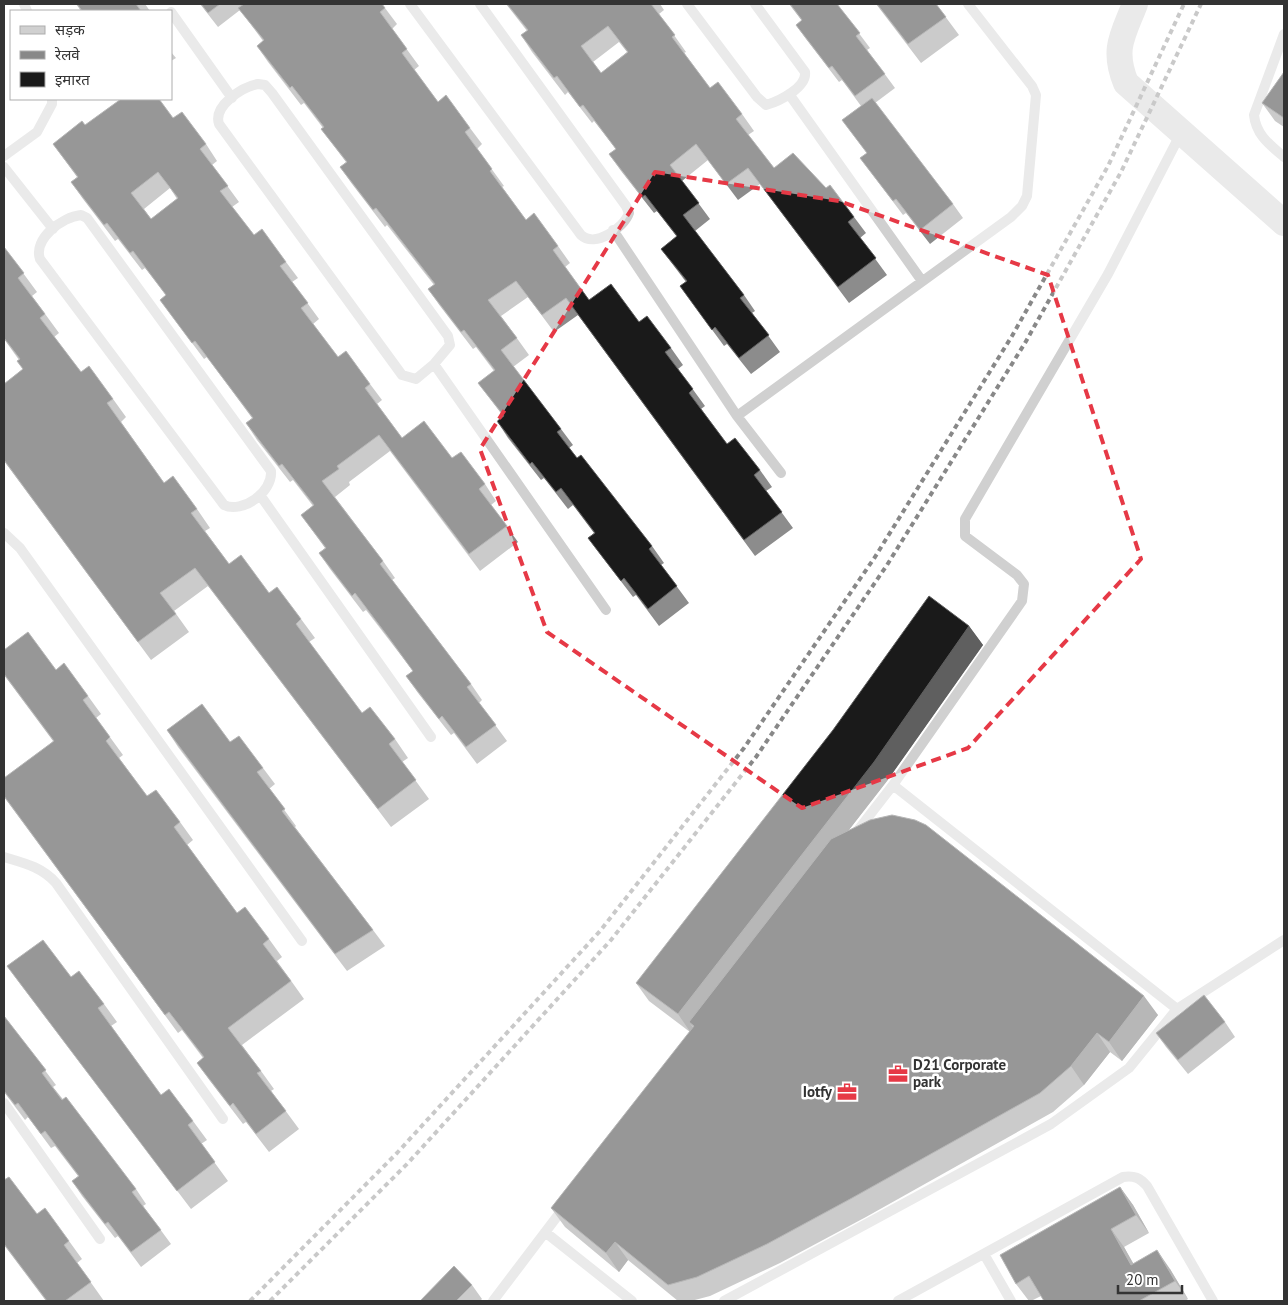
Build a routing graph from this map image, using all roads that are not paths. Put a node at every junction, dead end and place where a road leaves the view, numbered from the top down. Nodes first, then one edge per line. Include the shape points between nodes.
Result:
1 (410, 4) edge
2 (480, 4) edge
3 (687, 4) edge
4 (755, 4) edge
5 (968, 4) edge
6 (1135, 4) edge
7 (172, 13) edge
8 (1284, 34) edge
9 (789, 94) junction
10 (232, 98) junction
11 (52, 100) edge
12 (1182, 132) junction
13 (4, 156) edge
14 (1284, 157) edge
15 (4, 167) edge
16 (1284, 223) edge
17 (53, 229) junction
18 (614, 230) junction
19 (922, 281) junction
20 (434, 364) junction
21 (737, 416) junction
22 (781, 473) dead end
23 (260, 495) junction
24 (4, 533) edge
25 (606, 610) dead end
26 (431, 738) dead end
27 (893, 785) junction
28 (850, 840) edge
29 (4, 857) edge
30 (1284, 940) edge
31 (302, 941) dead end
32 (1176, 1009) junction
33 (4, 1103) edge
34 (223, 1119) edge
35 (569, 1201) edge
36 (545, 1232) junction
37 (100, 1239) dead end
38 (984, 1254) junction
39 (493, 1301) edge
40 (632, 1301) edge
41 (724, 1301) edge
42 (898, 1301) edge
43 (1011, 1301) edge
44 (1214, 1301) edge

1 - 18 lane via 581,235 596,241
2 - 18 lane via 626,206 627,218
3 - 9 lane via 761,102 766,105 773,103
4 - 9 lane via 805,72 804,83
5 - 19 lane via 1036,95 1027,196 1012,218
6 - 12 street via 1119,46 1120,70 1126,83
7 - 10 lane
8 - 14 lane via 1254,115 1255,126 1264,140
9 - 19 lane
10 - 20 lane via 217,118 220,124 402,375 416,379
10 - 20 lane via 249,86 258,84 265,85 272,93 448,336 450,345
11 - 13 lane via 37,132
12 - 16 street
12 - 27 lane via 1108,274 965,519 965,536 1017,575 1024,584 1022,601
15 - 17 lane
17 - 23 lane via 72,216 88,218 271,471 272,480
17 - 23 lane via 40,242 40,259 224,505 232,509 240,507
18 - 21 lane
19 - 21 lane
20 - 25 lane
21 - 22 lane
23 - 26 lane
24 - 31 lane via 20,548
27 - 28 lane
27 - 32 lane
29 - 34 lane via 36,867 56,883
30 - 32 lane
32 - 41 lane via 1129,1068 1051,1124
33 - 37 lane
35 - 36 lane
36 - 39 lane
36 - 40 lane
38 - 42 lane
38 - 43 lane
38 - 44 lane via 1123,1177 1135,1177 1147,1186

